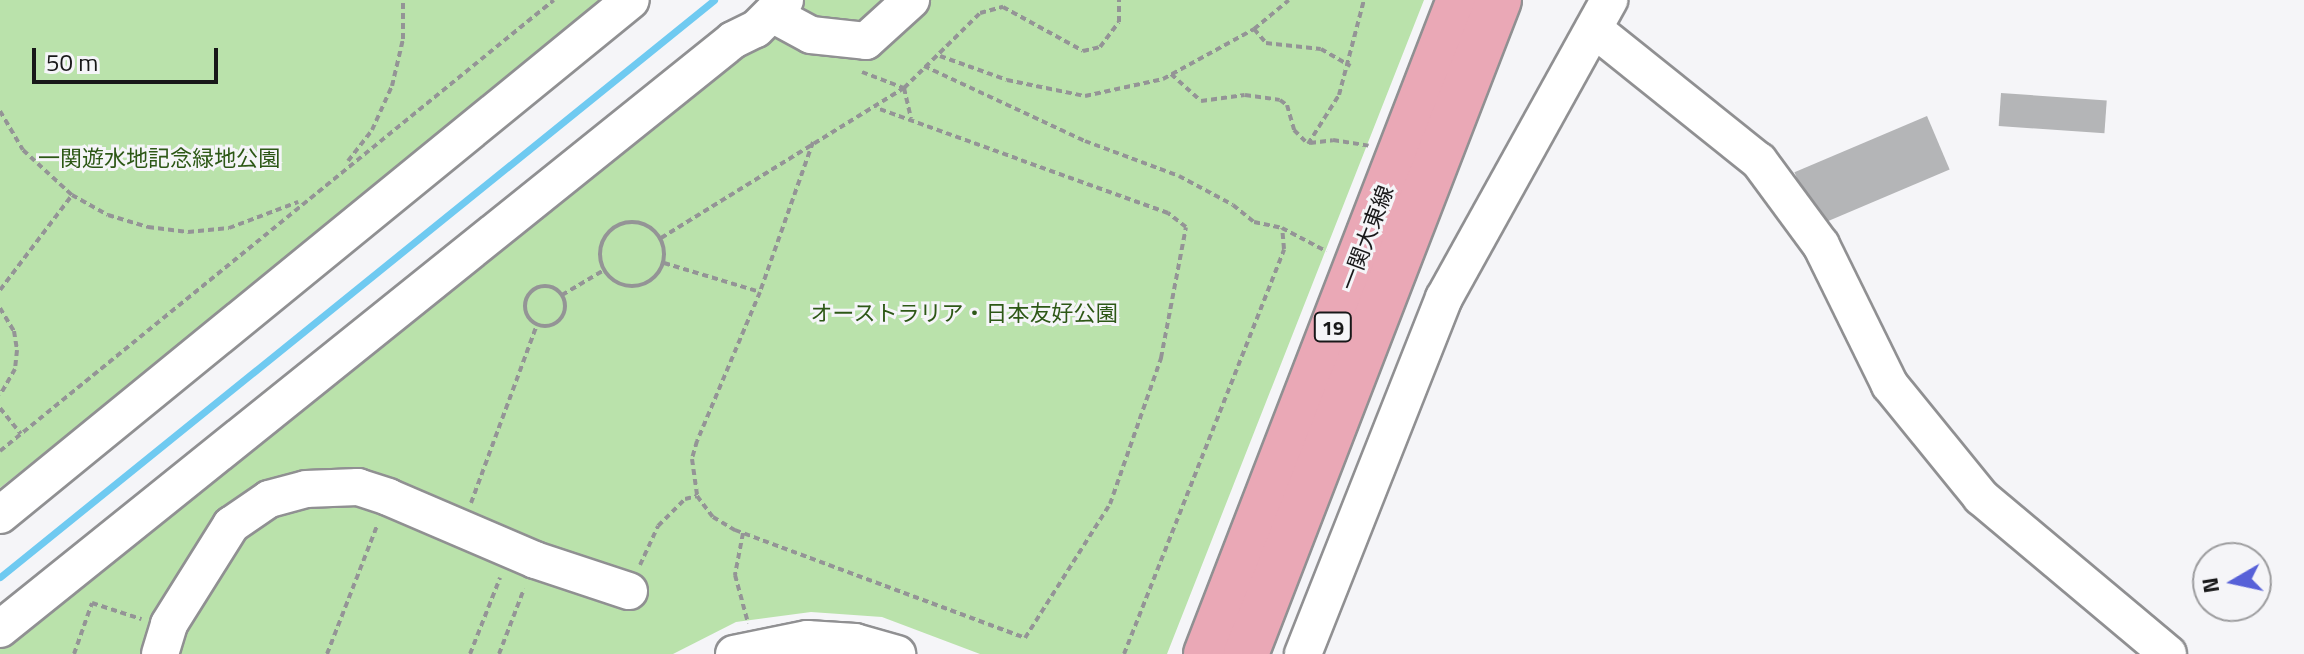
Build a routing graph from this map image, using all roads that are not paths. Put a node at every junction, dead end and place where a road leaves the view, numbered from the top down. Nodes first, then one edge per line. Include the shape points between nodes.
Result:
1 (631, 0) edge
2 (911, 0) edge
3 (1459, 0) edge
4 (1499, 0) edge
5 (779, 7) edge
6 (1602, 14) edge
7 (0, 515) edge
8 (629, 591) road end
9 (0, 629) edge
10 (741, 640) edge
11 (164, 641) edge
12 (897, 654) edge
13 (1206, 654) edge
14 (1246, 654) edge
15 (1303, 654) edge
16 (2168, 654) edge

1 - 7 street
2 - 5 street via 866,41 811,35
3 - 13 main road, 一関大東線 / 19
4 - 14 main road, 一関大東線 / 19
5 - 9 street
6 - 15 street via 1444,298
6 - 16 street via 1759,161 1821,245 1890,385 1972,486
8 - 11 street via 358,487 306,489 269,499 231,525
10 - 12 street via 855,642

